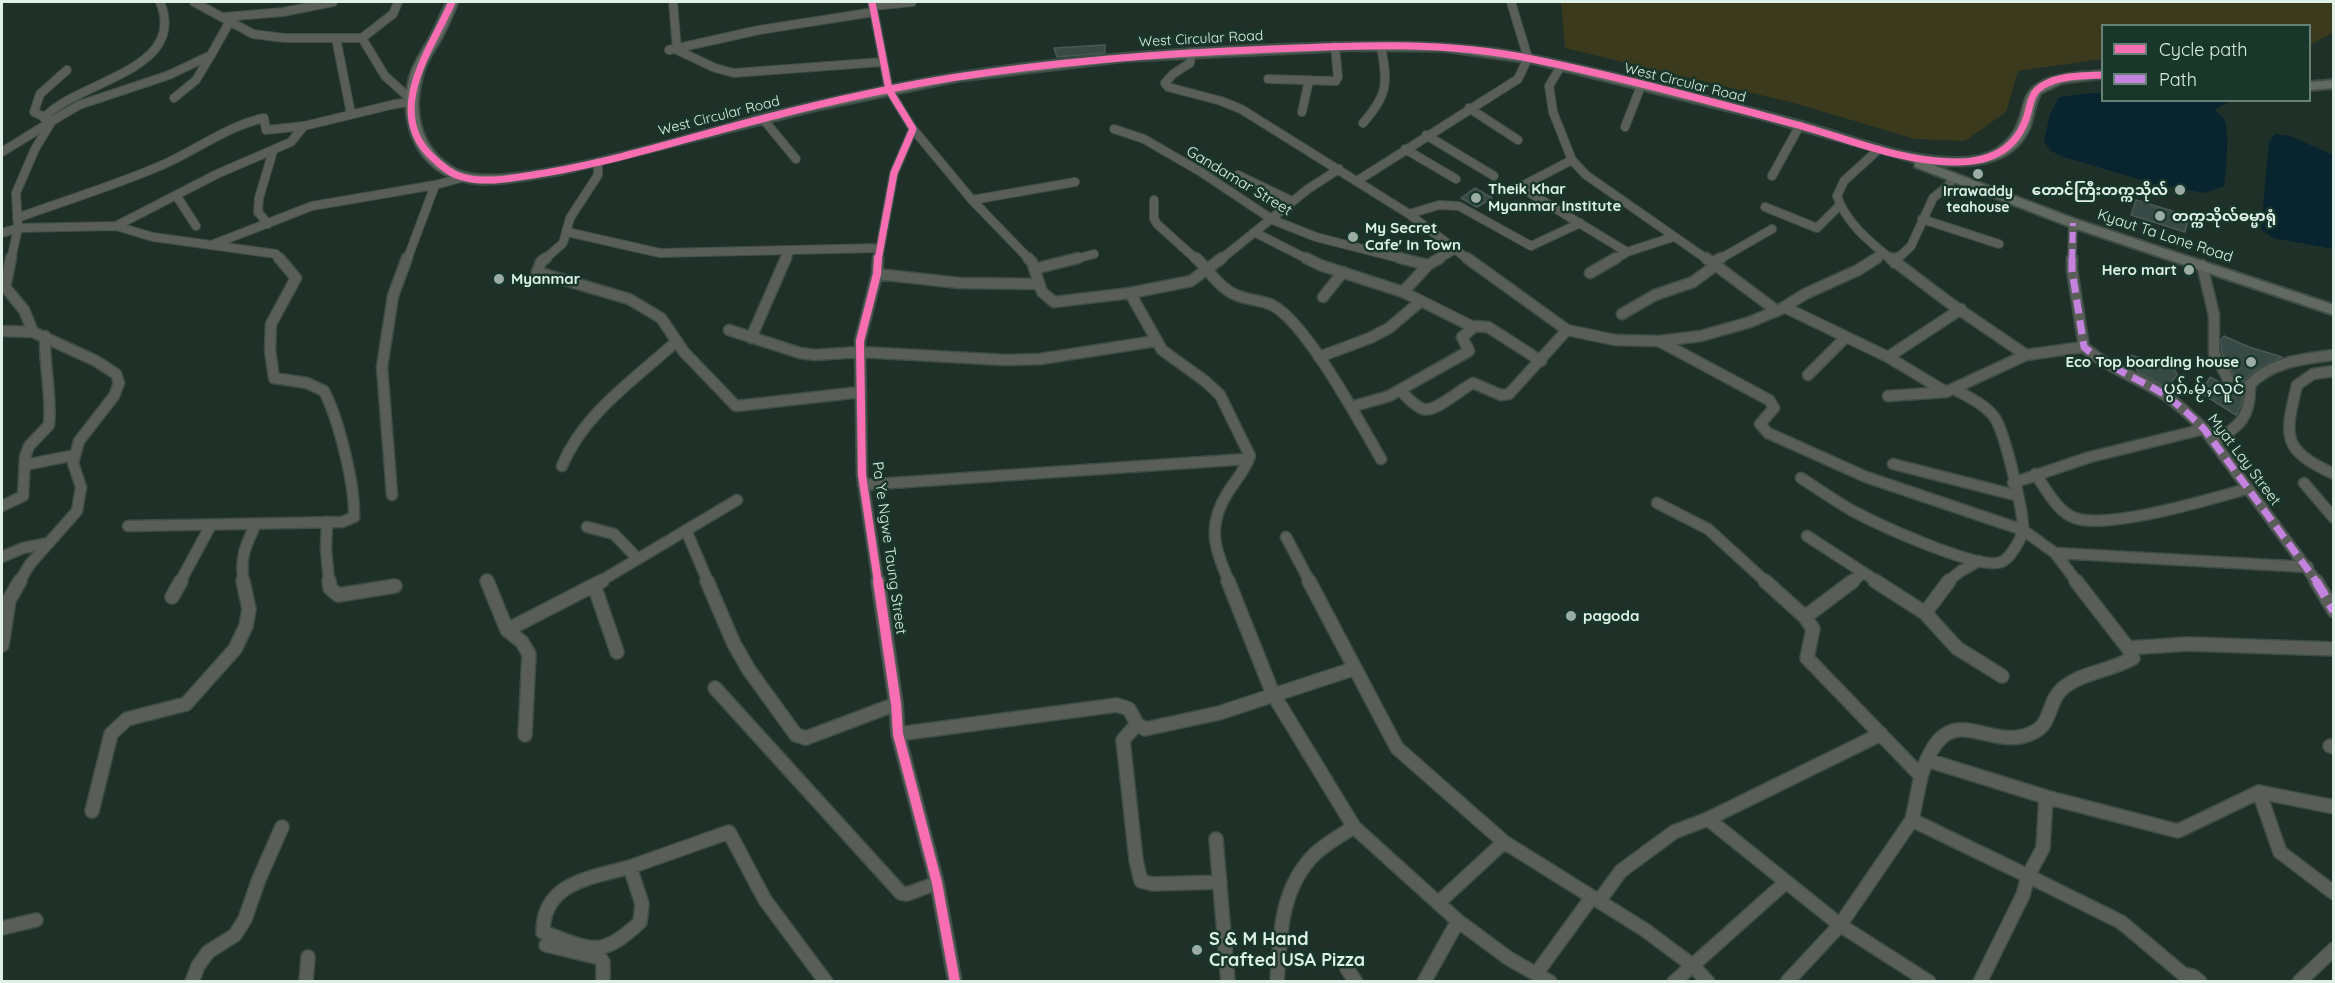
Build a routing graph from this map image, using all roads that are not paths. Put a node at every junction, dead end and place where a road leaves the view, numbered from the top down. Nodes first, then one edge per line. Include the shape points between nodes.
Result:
1 (160, 2) edge
2 (194, 2) edge
3 (333, 2) edge
4 (398, 2) edge
5 (452, 2) edge
6 (673, 2) edge
7 (912, 2) edge
8 (1511, 2) edge
9 (873, 6) edge
10 (226, 19) junction
11 (336, 38) junction
12 (363, 38) junction
13 (1335, 46) junction
14 (1381, 47) junction
15 (673, 49) junction
16 (1192, 52) junction
17 (211, 55) junction
18 (1528, 58) junction
19 (882, 62) junction
20 (1561, 66) junction
21 (67, 70) dead end
22 (2101, 75) edge
23 (1268, 79) dead end
24 (1310, 80) junction
25 (2334, 84) edge
26 (1641, 86) junction
27 (2311, 86) edge
28 (889, 90) junction
29 (174, 98) dead end
30 (414, 102) junction
31 (1469, 108) junction
32 (1302, 112) dead end
33 (351, 114) junction
34 (763, 119) junction
35 (48, 120) junction
36 (1363, 123) dead end
37 (1800, 125) junction
38 (304, 126) junction
39 (1625, 127) dead end
40 (913, 129) junction
41 (1114, 129) dead end
42 (1426, 135) junction
43 (1518, 140) dead end
44 (1405, 149) junction
45 (1879, 149) junction
46 (2, 152) edge
47 (273, 152) junction
48 (1903, 156) junction
49 (796, 159) dead end
50 (1572, 160) junction
51 (598, 162) junction
52 (1956, 162) junction
53 (1339, 170) junction
54 (1238, 175) dead end
55 (1772, 176) dead end
56 (1494, 177) dead end
57 (462, 178) junction
58 (1953, 178) junction
59 (1456, 179) dead end
60 (1357, 181) junction
61 (1075, 182) dead end
62 (435, 185) junction
63 (176, 195) junction
64 (972, 200) junction
65 (1154, 200) dead end
66 (1292, 201) junction
67 (1839, 206) junction
68 (1765, 207) dead end
69 (1409, 214) junction
70 (1922, 219) junction
71 (1273, 220) junction
72 (18, 223) junction
73 (1580, 223) junction
74 (2073, 223) junction
75 (268, 224) junction
76 (116, 225) junction
77 (196, 226) dead end
78 (1772, 229) dead end
79 (567, 232) junction
80 (2, 233) edge
81 (1256, 233) junction
82 (1673, 237) junction
83 (1999, 244) dead end
84 (211, 246) junction
85 (879, 248) junction
86 (1455, 249) junction
87 (789, 252) junction
88 (1627, 252) junction
89 (1094, 254) dead end
90 (1883, 254) junction
91 (1895, 263) junction
92 (1714, 264) junction
93 (1428, 265) junction
94 (2202, 266) junction
95 (1034, 268) junction
96 (1207, 268) junction
97 (1343, 272) junction
98 (1590, 273) dead end
99 (877, 274) junction
100 (1039, 284) junction
101 (1403, 292) junction
102 (1130, 293) junction
103 (1323, 297) dead end
104 (1421, 302) junction
105 (1780, 309) junction
106 (1961, 309) junction
107 (2334, 310) edge
108 (1622, 314) dead end
109 (1474, 327) junction
110 (729, 330) dead end
111 (1567, 330) junction
112 (2, 331) edge
113 (33, 332) junction
114 (45, 336) junction
115 (752, 338) junction
116 (1845, 338) junction
117 (676, 341) junction
118 (1156, 341) junction
119 (1659, 341) junction
120 (2084, 347) junction
121 (860, 352) junction
122 (2334, 355) edge
123 (2026, 356) junction
124 (1319, 357) junction
125 (1887, 357) junction
126 (1541, 361) junction
127 (2334, 371) edge
128 (1808, 375) dead end
129 (2228, 379) dead end
130 (1400, 391) junction
131 (1950, 391) junction
132 (861, 392) junction
133 (1888, 396) dead end
134 (1351, 406) junction
135 (2204, 429) junction
136 (2214, 442) junction
137 (75, 456) junction
138 (1247, 459) junction
139 (1381, 459) dead end
140 (1893, 464) dead end
141 (25, 465) junction
142 (562, 466) dead end
143 (2035, 474) junction
144 (2334, 474) edge
145 (1801, 478) dead end
146 (2013, 483) junction
147 (2304, 483) dead end
148 (863, 485) junction
149 (2247, 489) junction
150 (392, 495) dead end
151 (2015, 495) junction
152 (737, 500) dead end
153 (1657, 503) dead end
154 (2, 506) edge
155 (2334, 518) edge
156 (327, 522) junction
157 (256, 524) junction
158 (211, 525) junction
159 (128, 526) dead end
160 (587, 528) dead end
161 (686, 530) junction
162 (2023, 530) junction
163 (1807, 536) dead end
164 (1286, 537) dead end
165 (49, 543) junction
166 (2055, 553) junction
167 (2, 557) edge
168 (638, 559) junction
169 (1979, 561) junction
170 (2308, 567) junction
171 (1863, 573) junction
172 (487, 580) dead end
173 (594, 585) junction
174 (395, 586) dead end
175 (172, 597) dead end
176 (2334, 611) edge
177 (1925, 613) junction
178 (1805, 617) junction
179 (507, 630) junction
180 (2, 645) edge
181 (2128, 648) junction
182 (2334, 649) edge
183 (617, 652) dead end
184 (1353, 669) junction
185 (2002, 676) dead end
186 (715, 688) dead end
187 (1273, 694) junction
188 (896, 704) junction
189 (1137, 724) junction
190 (898, 734) junction
191 (1881, 734) junction
192 (525, 735) dead end
193 (1927, 760) junction
194 (1921, 776) junction
195 (2259, 792) junction
196 (2046, 797) junction
197 (2334, 807) edge
198 (92, 811) dead end
199 (1708, 819) junction
200 (1912, 820) junction
201 (282, 827) dead end
202 (1354, 827) junction
203 (1216, 840) dead end
204 (1504, 842) junction
205 (630, 867) junction
206 (2028, 876) junction
207 (1220, 882) junction
208 (1786, 882) junction
209 (937, 883) junction
210 (2334, 893) edge
211 (1595, 899) junction
212 (1438, 903) junction
213 (36, 920) dead end
214 (1458, 921) junction
215 (1840, 925) junction
216 (2, 928) edge
217 (546, 945) dead end
218 (2334, 949) edge
219 (308, 957) dead end
220 (1692, 965) junction
221 (1536, 974) junction
222 (2181, 978) edge
223 (192, 981) edge
224 (306, 981) edge
225 (603, 981) edge
226 (826, 981) edge
227 (956, 981) edge
228 (1228, 981) edge
229 (1277, 981) edge
230 (1424, 981) edge
231 (1550, 981) edge
232 (1674, 981) edge
233 (1708, 981) edge
234 (1787, 981) edge
235 (1929, 981) edge
236 (1980, 981) edge
237 (2200, 981) edge
238 (2299, 981) edge

1 - 35 street via 166,27 150,56 75,95 50,111
2 - 10 street
3 - 10 street
4 - 12 street via 393,14
5 - 30 street via 416,74
6 - 15 street
7 - 9 street
8 - 18 street
9 - 15 street
9 - 19 street
10 - 11 street via 253,34
10 - 17 street
11 - 12 street
11 - 33 street
12 - 30 street via 385,76
13 - 14 street, West Circular Road
13 - 16 street, West Circular Road
13 - 24 street via 1336,81
14 - 18 street, West Circular Road
14 - 36 street via 1388,81 1386,93
15 - 19 street via 734,73
16 - 28 street, West Circular Road via 1028,66
16 - 53 street via 1190,65 1168,78 1168,87 1241,109
17 - 29 street via 195,80
17 - 35 street via 169,75 79,105
18 - 20 street, West Circular Road
18 - 31 street via 1518,79
19 - 28 street
20 - 26 street, West Circular Road
20 - 50 street via 1549,86 1553,112
21 - 35 street via 40,94 34,112
22 - 52 street, West Circular Road via 2050,83 2038,89 2015,144 1987,159
23 - 24 street
24 - 32 street
25 - 27 street
26 - 37 street, West Circular Road
26 - 39 street
28 - 34 street, West Circular Road
28 - 40 street
30 - 33 street
30 - 57 street via 417,139
31 - 42 street
31 - 43 street
33 - 38 street
34 - 49 street
34 - 51 street, West Circular Road
35 - 46 street
35 - 72 street via 16,192
37 - 45 street, West Circular Road
37 - 55 street
38 - 47 street via 291,142
38 - 72 street via 266,130 264,118 242,123 191,152
40 - 64 street
40 - 85 street, Pa Ye Ngwe Taung Street via 894,174
41 - 71 street, Gandamar Street via 1144,139
42 - 44 street
42 - 56 street
44 - 59 street
44 - 60 street
45 - 48 street, West Circular Road
45 - 67 street via 1847,176 1837,197
47 - 63 street
47 - 75 street via 258,212
48 - 52 street, West Circular Road
48 - 58 street, Kyaut Ta Lone Road
50 - 73 street via 1520,186
50 - 82 street via 1586,175
51 - 57 street, West Circular Road via 487,180
51 - 79 street via 598,175 574,210
52 - 58 street via 1950,168
53 - 60 street
53 - 66 street
54 - 66 street
57 - 62 street
58 - 70 street via 1934,198
58 - 74 street, Kyaut Ta Lone Road
60 - 69 street
61 - 64 street
62 - 75 street via 312,206
62 - 150 street via 393,296 382,367
63 - 76 street
63 - 77 street
64 - 95 street
65 - 96 street via 1156,224
66 - 71 street
67 - 68 street via 1816,228
67 - 90 street
69 - 73 street via 1439,205 1459,206 1532,246
69 - 86 street
70 - 83 street
70 - 91 street via 1911,245
71 - 81 street
71 - 93 street, Gandamar Street via 1335,243
72 - 76 street
72 - 80 street
72 - 113 street via 5,287 24,310
73 - 88 street
74 - 94 street, Kyaut Ta Lone Road
74 - 120 street via 2072,270
75 - 84 street
76 - 84 street via 153,237
78 - 92 street
79 - 87 street via 660,253
79 - 117 street via 563,243 541,262 537,272 629,299 661,318
81 - 96 street
81 - 97 street via 1320,265
82 - 88 street
82 - 92 street
84 - 156 street via 276,254 296,278 271,324 270,350 274,378 326,392 334,416 356,512 342,522
85 - 87 street
85 - 99 street, Pa Ye Ngwe Taung Street
86 - 93 street
86 - 111 street
87 - 115 street
88 - 98 street
89 - 95 street
90 - 91 street
90 - 105 street
91 - 106 street
92 - 105 street
92 - 108 street via 1693,282 1654,295
93 - 101 street
94 - 107 street, Kyaut Ta Lone Road
94 - 129 street via 2214,315 2214,352
95 - 100 street
96 - 102 street via 1183,284
96 - 124 street via 1216,282 1230,292 1281,312 1298,327
97 - 101 street
97 - 103 street
99 - 100 street via 959,283
99 - 121 street, Pa Ye Ngwe Taung Street
100 - 102 street via 1054,302
101 - 104 street
102 - 118 street
104 - 109 street
104 - 124 street via 1389,328
105 - 116 street
105 - 119 street via 1701,336
106 - 123 street
106 - 125 street
109 - 126 street via 1488,327
109 - 130 street via 1462,337 1469,351
110 - 115 street
111 - 119 street via 1615,340
111 - 126 street
112 - 113 street
113 - 114 street
114 - 137 street via 102,365 116,374 119,383 114,396 80,441
114 - 141 street via 49,424 30,446
115 - 121 street via 815,355
116 - 125 street
116 - 128 street
117 - 132 street via 736,406
117 - 142 street via 572,443
118 - 121 street via 1024,360
118 - 138 street via 1162,351 1220,395 1250,456
119 - 162 street via 1769,400 1774,408 1760,424 1768,433 1866,477
120 - 123 street
120 - 135 street, Myat Lay Street via 2099,360 2164,395
121 - 132 street, Pa Ye Ngwe Taung Street
122 - 136 street via 2276,364 2262,371 2250,384 2252,403 2242,423
123 - 131 street
124 - 134 street
125 - 131 street
126 - 130 street via 1505,395 1473,383 1431,410
127 - 144 street via 2313,374 2297,385 2288,431 2293,449 2310,464
130 - 134 street
131 - 133 street
131 - 146 street via 1996,419
132 - 148 street, Pa Ye Ngwe Taung Street
134 - 139 street
135 - 136 street, Myat Lay Street
135 - 143 street
136 - 149 street, Myat Lay Street
137 - 141 street
137 - 165 street via 73,463 81,487 77,511
138 - 148 street
138 - 187 street via 1246,468 1227,494 1214,524 1215,548
140 - 151 street
141 - 154 street via 23,496
143 - 146 street
143 - 149 street via 2065,510 2075,518 2093,522 2176,508
145 - 169 street via 1868,519
146 - 151 street
147 - 155 street
148 - 188 street, Pa Ye Ngwe Taung Street
149 - 170 street, Myat Lay Street
151 - 162 street
152 - 161 street
153 - 178 street via 1708,529
156 - 157 street
156 - 174 street via 330,588 338,595
157 - 158 street
157 - 198 street via 244,547 242,568 249,609 235,649 186,704 128,719 111,734
158 - 159 street
158 - 175 street
160 - 168 street via 614,534
161 - 168 street
161 - 188 street via 734,644 796,735 814,736
162 - 166 street
162 - 169 street via 2006,560 1990,564
163 - 171 street
164 - 184 street
165 - 167 street
165 - 180 street via 30,564 9,600
166 - 170 street
166 - 181 street
168 - 173 street
169 - 177 street via 1958,570 1938,591
170 - 176 street, Myat Lay Street
171 - 177 street
171 - 178 street
172 - 179 street
173 - 179 street
173 - 183 street
177 - 185 street via 1958,648
178 - 191 street via 1813,629 1807,658
179 - 192 street via 529,654
181 - 182 street via 2188,644
181 - 193 street via 2133,658 2125,664 2071,682 2059,691 2039,730 2023,737 2005,738 1969,727 1956,729 1932,747
184 - 187 street
184 - 204 street via 1396,748
186 - 209 street via 901,893
187 - 189 street via 1176,723 1145,729
187 - 202 street
188 - 190 street, Pa Ye Ngwe Taung Street
189 - 190 street via 1129,709 1117,705
189 - 207 street via 1123,740 1141,880 1153,885
190 - 209 street, Pa Ye Ngwe Taung Street
191 - 194 street
191 - 199 street
193 - 194 street
193 - 196 street
194 - 200 street
195 - 196 street via 2178,831
195 - 197 street
195 - 210 street via 2280,852
196 - 206 street via 2043,848
199 - 208 street
199 - 211 street via 1674,832 1621,871
200 - 206 street
200 - 215 street
201 - 223 street via 245,919 235,935 208,952
202 - 212 street
202 - 229 street via 1315,853 1293,880 1284,909
203 - 207 street
204 - 211 street
204 - 212 street
205 - 205 street via 562,890 549,903 543,917 543,932 596,950 623,939 640,921 642,904
205 - 226 street via 729,832 765,900
206 - 222 street via 2121,922
206 - 236 street via 2023,895
207 - 228 street
208 - 215 street
208 - 220 street
209 - 227 street, Pa Ye Ngwe Taung Street
211 - 220 street
211 - 221 street
212 - 214 street
213 - 216 street
214 - 221 street
214 - 230 street
215 - 234 street
215 - 235 street
217 - 225 street via 600,958
218 - 238 street
219 - 224 street
220 - 232 street
220 - 233 street
221 - 231 street
222 - 237 street via 2193,976

